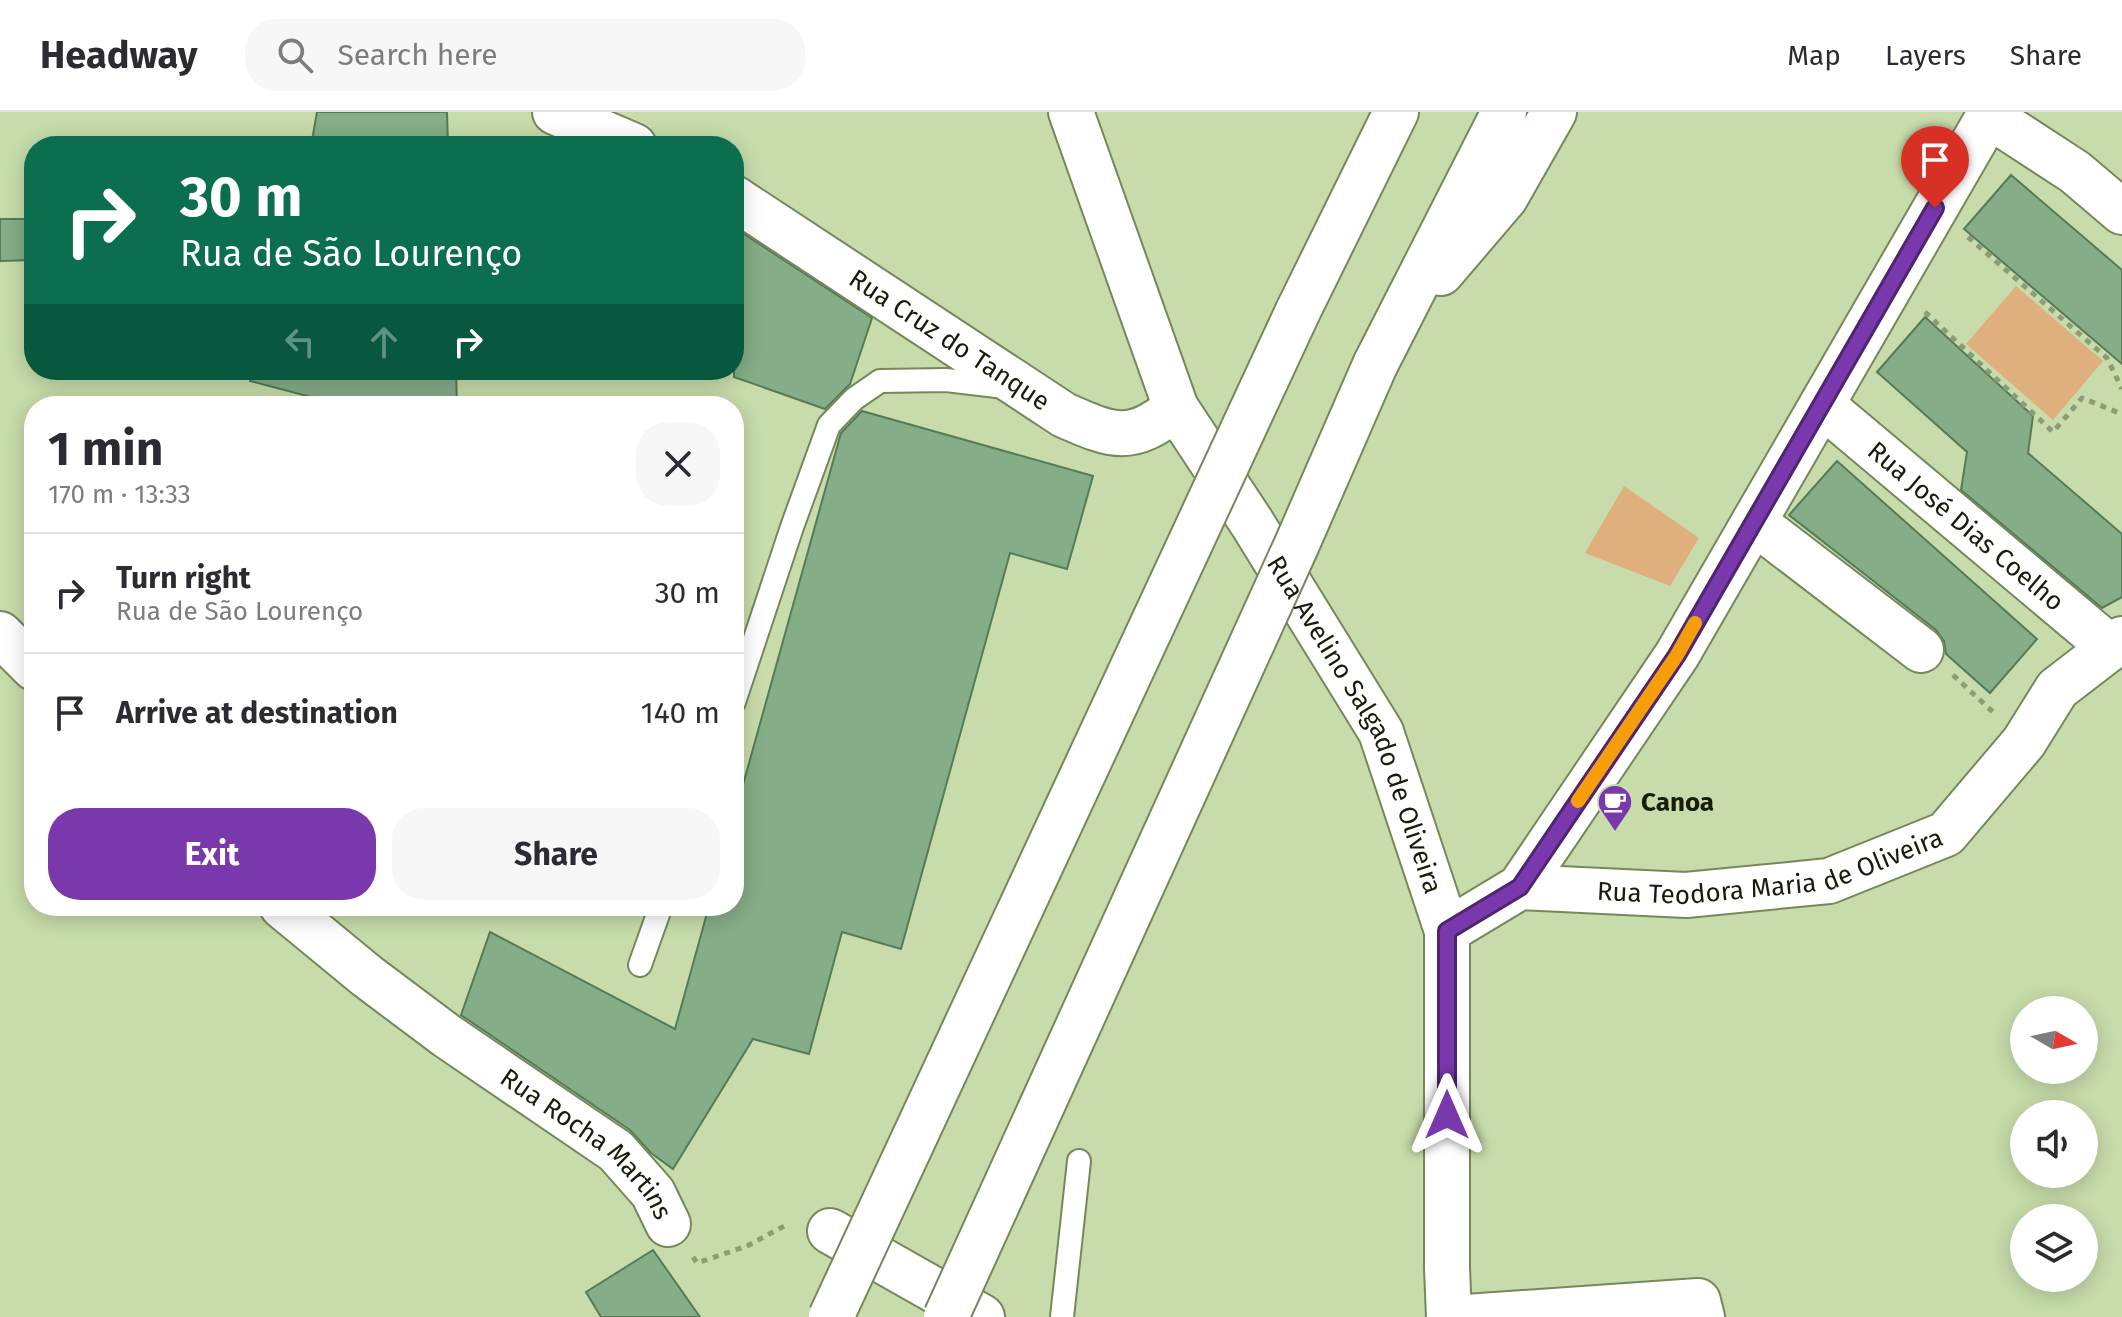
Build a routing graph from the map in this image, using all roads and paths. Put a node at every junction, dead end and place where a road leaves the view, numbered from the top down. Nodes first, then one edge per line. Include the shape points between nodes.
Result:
1 (555, 112) edge
2 (1071, 112) edge
3 (1396, 112) edge
4 (1504, 112) edge
5 (1554, 112) edge
6 (1990, 114) edge
7 (611, 136) edge
8 (744, 205) edge
9 (1935, 208) junction
10 (2122, 212) edge
11 (1893, 282) junction
12 (1395, 326) junction
13 (1026, 389) junction
14 (2122, 389) edge
15 (1822, 405) junction
16 (1176, 408) junction
17 (2122, 414) edge
18 (1754, 522) junction
19 (0, 634) edge
20 (2116, 644) edge
21 (1921, 650) joint
22 (24, 658) edge
23 (744, 672) edge
24 (2024, 742) junction
25 (1520, 887) junction
26 (294, 916) edge
27 (657, 916) edge
28 (1447, 931) junction
29 (640, 965) dead end
30 (1079, 1161) dead end
31 (668, 1224) joint
32 (830, 1231) joint
33 (1700, 1309) edge
34 (831, 1317) edge
35 (946, 1317) edge
36 (982, 1317) edge
37 (1062, 1317) edge
38 (1449, 1317) edge
39 (1466, 1317) edge

1 - 7 main road
2 - 16 main road, Rua Avelino Salgado de Oliveira
3 - 34 main road, bridge via 1298,311
4 - 12 main road
5 - 12 main road via 1505,198
6 - 9 main road
6 - 10 main road via 2075,172
8 - 13 main road, Rua Cruz do Tanque
9 - 11 main road
9 - 14 path via 2107,358
11 - 15 main road
11 - 17 path via 2053,432 2082,398
12 - 35 main road, bridge
13 - 16 main road, Rua Cruz do Tanque via 1095,429 1126,434 1152,427
13 - 23 lane via 946,380 880,381 854,399 829,425
15 - 18 main road
15 - 20 main road, Rua José Dias Coelho
16 - 28 main road, Rua Avelino Salgado de Oliveira via 1381,732
18 - 21 main road
18 - 25 main road via 1677,655
19 - 22 main road
20 - 24 main road, Rua Teodora Maria de Oliveira via 2057,689
21 - 24 path
24 - 25 main road, Rua Teodora Maria de Oliveira via 1946,834 1829,881 1686,895
25 - 28 main road
26 - 31 main road, Rua Rocha Martins via 447,1036 616,1151 653,1193
27 - 29 lane
28 - 38 main road, Rua Avelino Salgado de Oliveira
30 - 37 lane
31 - 32 path, Rua Rocha Martins via 697,1263 747,1246 797,1219
32 - 36 main road
33 - 39 main road

